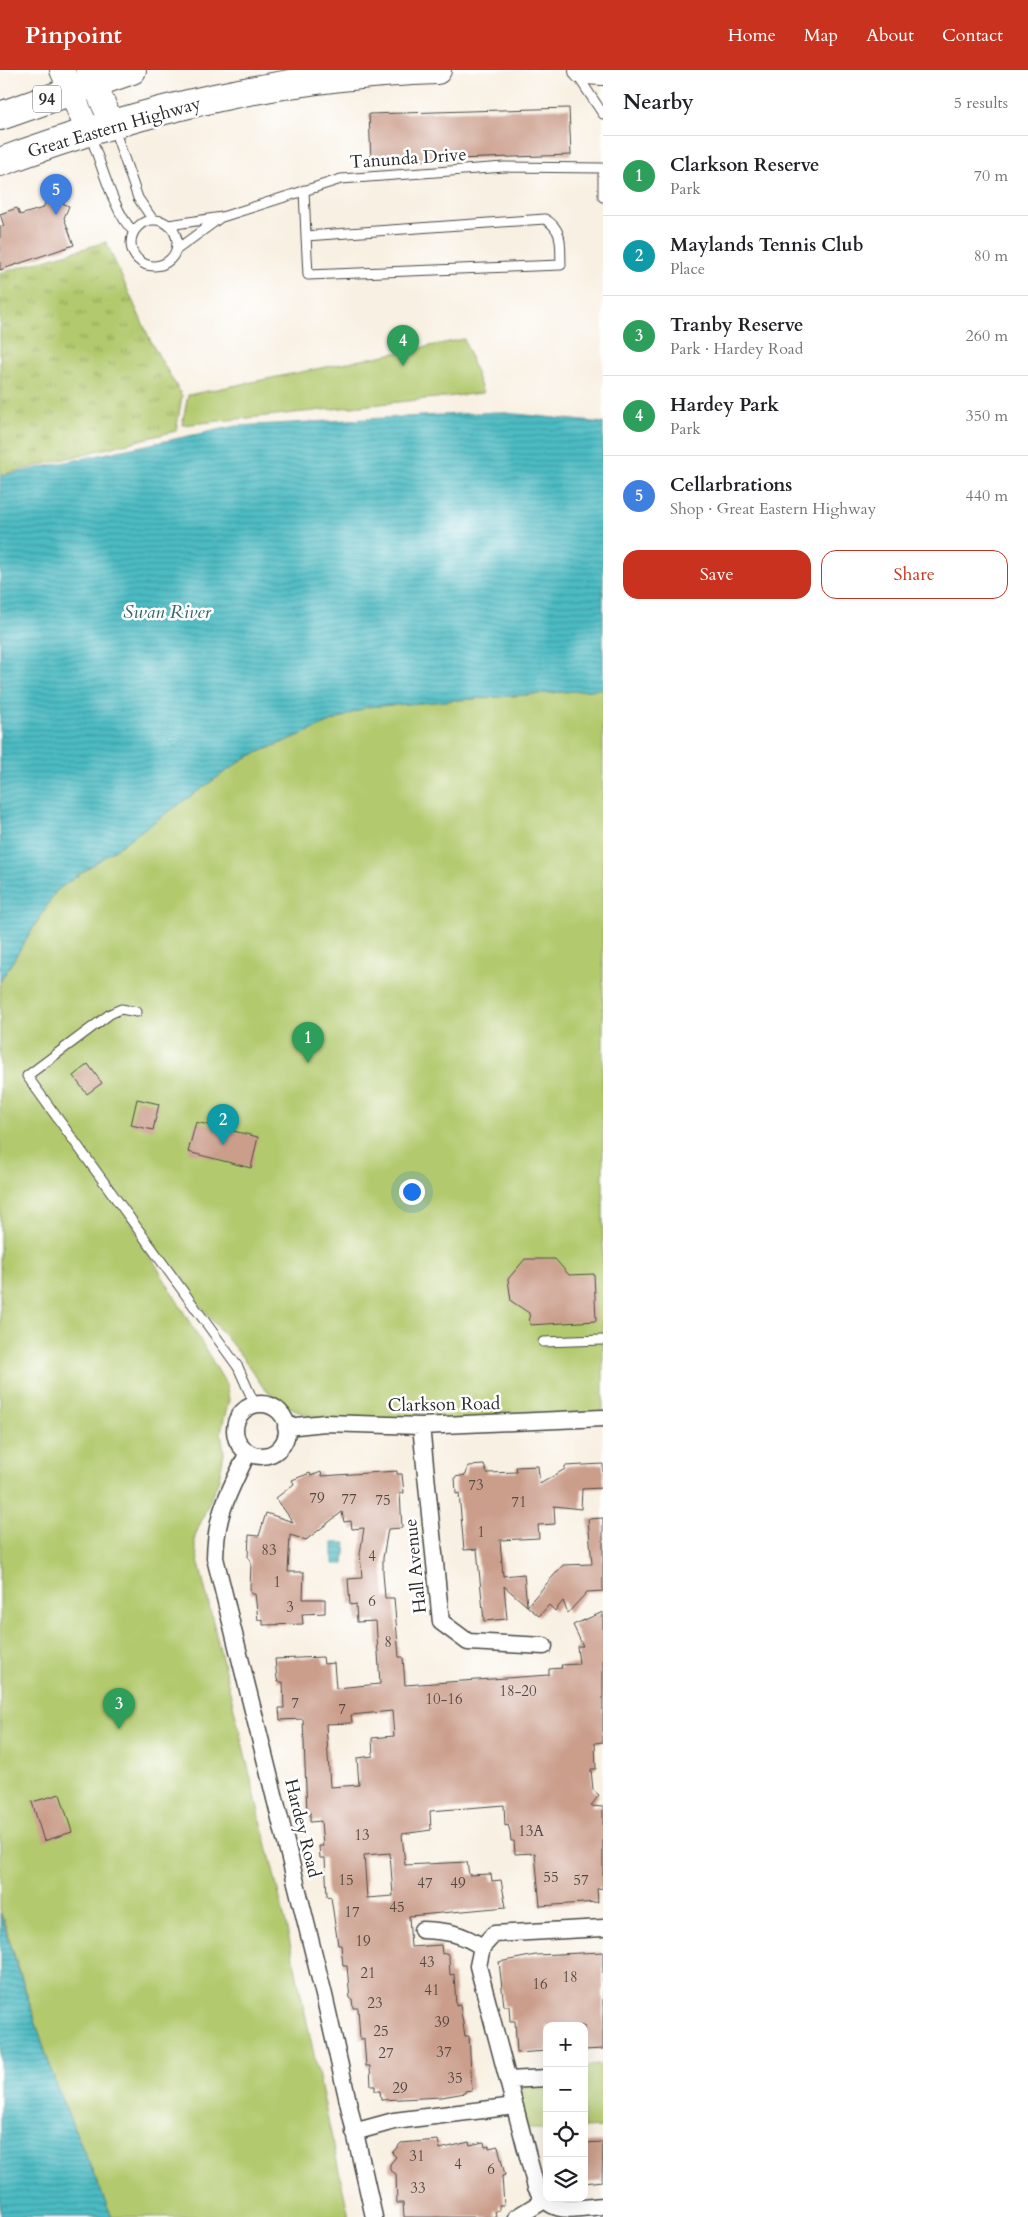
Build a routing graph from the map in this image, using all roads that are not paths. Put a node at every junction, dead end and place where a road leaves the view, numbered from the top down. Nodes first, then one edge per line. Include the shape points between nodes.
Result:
1 (132, 70) edge
2 (437, 70) edge
3 (574, 70) edge
4 (583, 70) edge
5 (603, 71) edge
6 (79, 78) edge
7 (603, 114) edge
8 (0, 116) edge
9 (100, 127) junction
10 (0, 162) edge
11 (603, 168) edge
12 (603, 175) edge
13 (304, 190) junction
14 (603, 197) edge
15 (222, 217) junction
16 (153, 220) junction
17 (169, 225) junction
18 (134, 232) junction
19 (306, 236) junction
20 (176, 250) junction
21 (137, 1012) dead end
22 (603, 1340) edge
23 (543, 1342) dead end
24 (255, 1405) junction
25 (603, 1418) edge
26 (421, 1426) junction
27 (286, 1427) junction
28 (248, 1452) junction
29 (544, 1646) dead end
30 (603, 1928) edge
31 (422, 1930) dead end
32 (482, 1947) junction
33 (543, 2078) edge
34 (508, 2080) junction
35 (515, 2106) junction
36 (354, 2132) junction
37 (543, 2201) joint
38 (544, 2202) edge
39 (603, 2206) edge
40 (374, 2217) edge
41 (517, 2217) edge

1 - 6 highway, 94
2 - 9 highway, Great Eastern Highway / 94 via 324,77 261,87 157,110
3 - 7 lane
4 - 5 highway
6 - 8 highway, 94
6 - 9 main road
9 - 10 highway, Great Eastern Highway / 94
9 - 16 lane
9 - 18 lane via 116,204 126,225
11 - 13 lane, Tanunda Drive via 504,168 341,179
12 - 14 lane
13 - 15 lane, Tanunda Drive
13 - 19 lane
15 - 17 lane, Tanunda Drive
15 - 20 lane, Tanunda Drive
16 - 17 lane
16 - 18 lane via 145,221
17 - 20 lane via 176,236
18 - 20 lane via 132,250 146,265 168,262
19 - 19 lane via 545,220 555,224 559,231 561,265 308,276
21 - 24 lane via 121,1009 110,1014 28,1076 238,1367
22 - 23 lane
24 - 27 street via 263,1404 279,1412
24 - 28 street via 242,1413 235,1426 240,1446
25 - 26 street, Clarkson Road
26 - 27 street, Clarkson Road via 326,1423
26 - 29 street, Hall Avenue via 441,1622 468,1642
27 - 28 street via 286,1436 275,1452 266,1456
28 - 36 street, Hardey Road via 221,1509 215,1558 324,1995
30 - 32 street via 494,1934
31 - 32 street via 466,1936
32 - 34 street via 478,1966
33 - 34 street
34 - 35 street
35 - 36 street via 394,2121
35 - 37 street via 536,2187
36 - 40 street, Hardey Road
37 - 41 street
38 - 39 street via 556,2210

